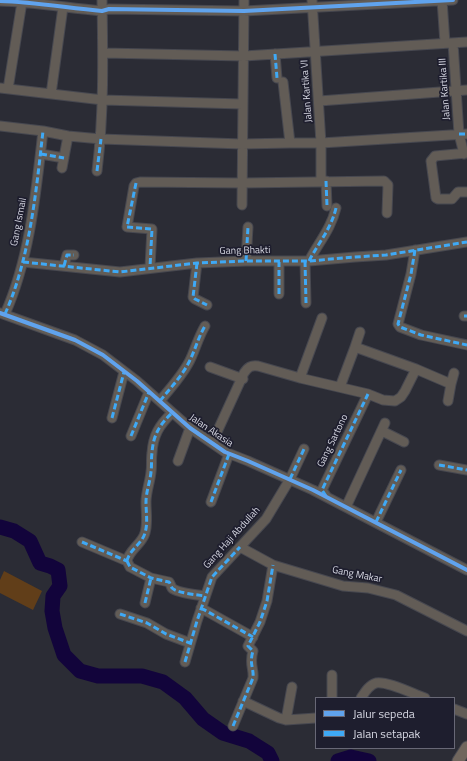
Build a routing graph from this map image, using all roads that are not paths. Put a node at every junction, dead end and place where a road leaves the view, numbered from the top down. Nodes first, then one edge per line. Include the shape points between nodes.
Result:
1 (102, 0) edge
2 (244, 0) edge
3 (442, 0) edge
4 (453, 0) edge
5 (0, 1) edge
6 (22, 2) junction
7 (312, 4) edge
8 (63, 7) junction
9 (102, 11) junction
10 (244, 12) junction
11 (467, 42) edge
12 (449, 43) junction
13 (315, 52) junction
14 (104, 53) junction
15 (275, 54) junction
16 (244, 56) junction
17 (4, 89) edge
18 (456, 90) junction
19 (467, 90) edge
20 (51, 94) junction
21 (103, 100) junction
22 (319, 101) junction
23 (242, 104) junction
24 (0, 126) edge
25 (43, 131) junction
26 (463, 134) edge
27 (68, 136) junction
28 (101, 139) junction
29 (290, 143) junction
30 (321, 143) junction
31 (242, 144) junction
32 (41, 154) junction
33 (465, 154) edge
34 (64, 158) junction
35 (62, 168) dead end
36 (97, 171) dead end
37 (324, 181) junction
38 (242, 183) junction
39 (467, 192) edge
40 (242, 205) dead end
41 (387, 213) dead end
42 (248, 227) dead end
43 (467, 242) edge
44 (415, 250) junction
45 (74, 256) dead end
46 (246, 261) junction
47 (307, 261) junction
48 (22, 262) junction
49 (279, 262) junction
50 (197, 264) junction
51 (64, 266) junction
52 (150, 267) junction
53 (278, 294) dead end
54 (306, 303) dead end
55 (207, 305) dead end
56 (2, 314) edge
57 (322, 318) dead end
58 (205, 326) dead end
59 (360, 332) dead end
60 (467, 345) edge
61 (355, 347) junction
62 (210, 367) dead end
63 (416, 369) junction
64 (124, 372) junction
65 (454, 373) dead end
66 (300, 378) junction
67 (243, 379) junction
68 (451, 384) junction
69 (340, 387) junction
70 (149, 392) junction
71 (368, 394) junction
72 (160, 401) junction
73 (448, 401) dead end
74 (172, 413) junction
75 (112, 418) dead end
76 (190, 428) junction
77 (131, 436) dead end
78 (404, 442) dead end
79 (212, 443) junction
80 (304, 449) dead end
81 (229, 454) junction
82 (178, 461) dead end
83 (439, 465) dead end
84 (401, 470) dead end
85 (467, 470) edge
86 (290, 479) junction
87 (327, 497) junction
88 (211, 502) dead end
89 (346, 507) junction
90 (376, 522) junction
91 (82, 542) dead end
92 (240, 547) junction
93 (127, 561) junction
94 (273, 565) junction
95 (467, 570) edge
96 (151, 578) junction
97 (205, 596) junction
98 (145, 603) dead end
99 (201, 608) junction
100 (120, 614) dead end
101 (467, 631) edge
102 (253, 637) junction
103 (190, 644) junction
104 (185, 662) dead end
105 (332, 675) dead end
106 (292, 687) dead end
107 (332, 697) edge
108 (362, 697) edge
109 (422, 697) edge
110 (243, 701) junction
111 (455, 709) edge
112 (467, 714) edge
113 (315, 718) edge
114 (286, 720) junction
115 (233, 726) dead end
116 (467, 747) edge
117 (458, 761) edge

1 - 9 street
2 - 10 street
3 - 4 street
3 - 7 street
3 - 12 street, Jalan Kartika III
5 - 6 street
6 - 8 street
6 - 17 street
7 - 10 street
7 - 13 street, Jalan Kartika VI
8 - 9 street
8 - 20 street
9 - 10 street via 109,9
9 - 14 street
10 - 16 street
11 - 12 street
12 - 13 street
12 - 18 street, Jalan Kartika III
13 - 15 street
13 - 22 street, Jalan Kartika VI
14 - 16 street
14 - 21 street
15 - 16 street
15 - 29 street
16 - 23 street
17 - 20 street
18 - 19 street
18 - 22 street
18 - 26 street, Jalan Kartika III
20 - 21 street
21 - 23 street
21 - 28 street
22 - 30 street, Jalan Kartika VI
23 - 31 street
24 - 25 street
25 - 27 street
25 - 32 street, Gang Ismail
26 - 30 street
26 - 33 street, Jalan Kartika III
27 - 28 street
27 - 34 street
28 - 31 street
28 - 36 street
29 - 30 street
29 - 31 street
30 - 37 street, Jalan Kartika VI
31 - 38 street
32 - 34 street
32 - 48 street, Gang Ismail via 34,208
33 - 39 street via 434,156 431,161 438,200 452,199 458,192
34 - 35 street
37 - 38 street
37 - 41 street via 384,181 388,185
37 - 47 street, Jalan Kartika VI via 331,207 330,226
38 - 40 street
38 - 52 street via 136,183 127,227 152,229
42 - 46 street
43 - 44 street, Gang Bhakti
44 - 47 street, Gang Bhakti
44 - 60 street via 398,324 421,335
45 - 51 street via 67,255
46 - 49 street, Gang Bhakti
46 - 50 street, Gang Bhakti
47 - 49 street, Gang Bhakti
47 - 54 street
48 - 51 street, Gang Bhakti
48 - 56 street, Gang Ismail via 15,293
49 - 53 street
50 - 52 street, Gang Bhakti
50 - 55 street via 193,297
51 - 52 street, Gang Bhakti via 120,272
56 - 64 street, Jalan Akasia via 83,343
57 - 66 street
58 - 72 street via 182,374
59 - 61 street
61 - 63 street
61 - 69 street
62 - 67 street
63 - 68 street
63 - 71 street via 406,391 395,401 383,400
64 - 70 street, Jalan Akasia
64 - 75 street
65 - 68 street
66 - 67 street via 251,365
66 - 69 street
67 - 79 street
68 - 73 street
69 - 71 street
70 - 72 street, Jalan Akasia
70 - 77 street
71 - 87 street, Gang Sartono via 322,490
72 - 74 street, Jalan Akasia
74 - 76 street, Jalan Akasia
74 - 93 street via 160,425 155,436 152,470 146,495 146,532
76 - 79 street, Jalan Akasia
76 - 82 street
78 - 89 street via 384,427
79 - 81 street, Jalan Akasia
80 - 86 street
81 - 86 street, Jalan Akasia
81 - 88 street
83 - 85 street
84 - 90 street
86 - 87 street, Jalan Akasia
86 - 92 street, Gang Haji Abdullah via 266,519
87 - 89 street, Jalan Akasia
89 - 90 street, Jalan Akasia
90 - 95 street, Jalan Akasia
91 - 93 street
92 - 94 street, Gang Makar
92 - 97 street, Gang Haji Abdullah via 212,577
93 - 96 street via 130,567
94 - 101 street, Gang Makar via 343,586 368,588 396,595
94 - 102 street via 267,601
96 - 97 street via 168,581 174,589
96 - 98 street
97 - 99 street, Gang Haji Abdullah
99 - 102 street
99 - 103 street, Gang Haji Abdullah
100 - 103 street via 147,623
102 - 110 street via 248,648 253,651 250,659 254,674
103 - 104 street, Gang Haji Abdullah
105 - 107 street
106 - 114 street
108 - 109 street via 369,687 383,683
110 - 114 street
110 - 115 street
111 - 112 street
113 - 114 street
116 - 117 main road

